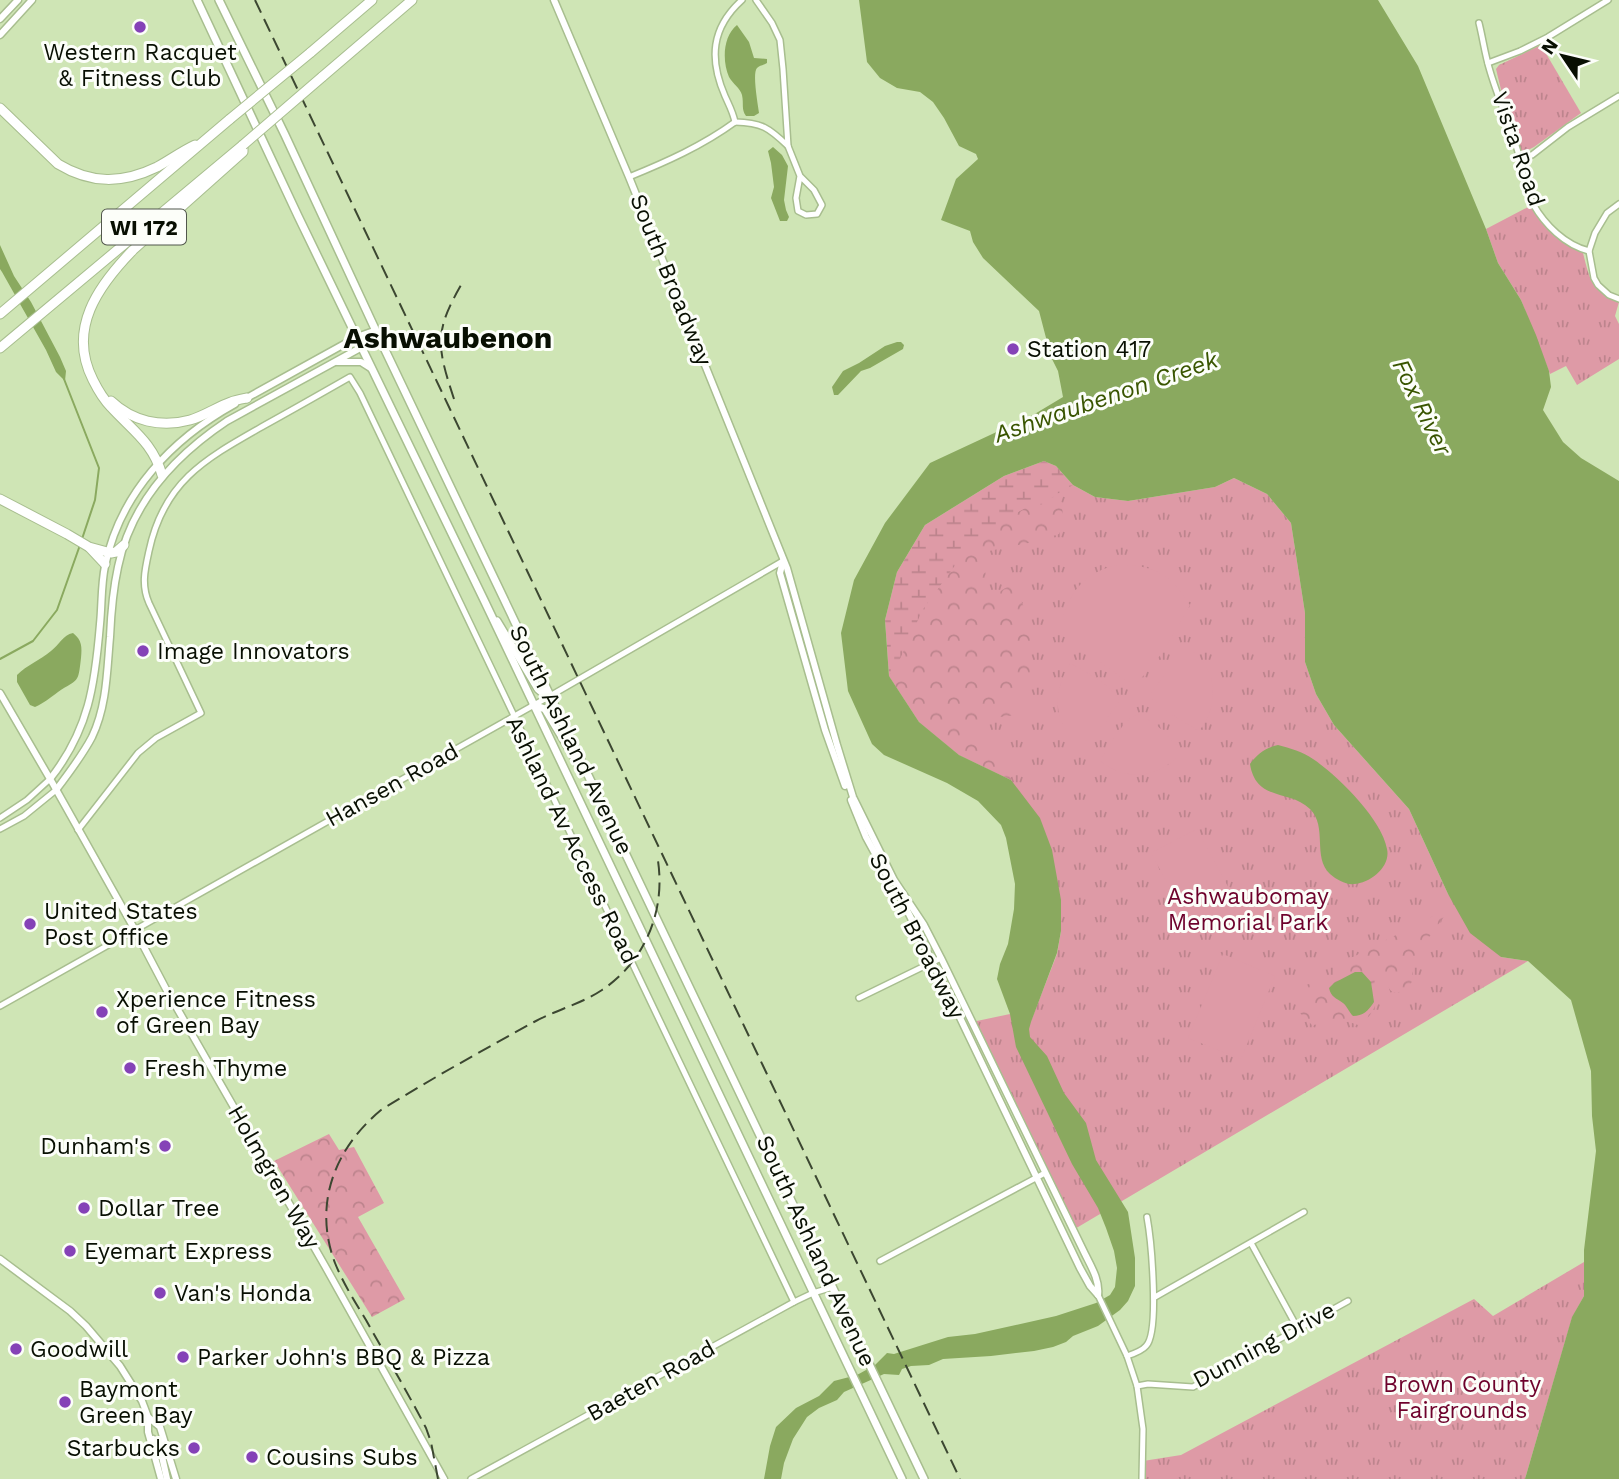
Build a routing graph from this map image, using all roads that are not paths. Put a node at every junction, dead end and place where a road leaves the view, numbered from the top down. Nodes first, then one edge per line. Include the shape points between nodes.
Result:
1 (18, 0) edge
2 (32, 0) edge
3 (197, 0) edge
4 (219, 0) edge
5 (372, 0) edge
6 (412, 0) edge
7 (554, 0) edge
8 (742, 0) edge
9 (756, 0) edge
10 (1608, 0) edge
11 (0, 19) edge
12 (1479, 23) dead end
13 (0, 35) edge
14 (1488, 63) junction
15 (1619, 96) edge
16 (1, 108) edge
17 (735, 122) junction
18 (209, 138) junction
19 (243, 145) junction
20 (788, 146) junction
21 (1520, 160) junction
22 (800, 176) junction
23 (629, 177) junction
24 (1619, 204) edge
25 (1589, 251) junction
26 (1619, 299) edge
27 (0, 314) edge
28 (376, 331) junction
29 (356, 337) junction
30 (362, 347) junction
31 (0, 348) edge
32 (335, 362) junction
33 (372, 369) junction
34 (97, 388) junction
35 (247, 398) junction
36 (159, 462) junction
37 (162, 475) junction
38 (0, 499) edge
39 (124, 545) junction
40 (89, 547) junction
41 (109, 553) junction
42 (783, 561) junction
43 (106, 564) junction
44 (484, 600) junction
45 (0, 694) edge
46 (550, 696) junction
47 (533, 705) junction
48 (513, 716) junction
49 (50, 779) junction
50 (590, 779) junction
51 (56, 790) junction
52 (0, 818) edge
53 (0, 829) edge
54 (78, 830) junction
55 (135, 930) junction
56 (941, 958) junction
57 (931, 963) junction
58 (859, 998) dead end
59 (0, 1006) edge
60 (1045, 1173) junction
61 (1036, 1178) junction
62 (1304, 1212) dead end
63 (1147, 1217) dead end
64 (1251, 1243) junction
65 (0, 1259) edge
66 (880, 1262) dead end
67 (833, 1287) junction
68 (813, 1293) junction
69 (1098, 1295) junction
70 (1155, 1297) junction
71 (1348, 1301) dead end
72 (794, 1302) junction
73 (1298, 1329) junction
74 (1127, 1356) junction
75 (1137, 1386) junction
76 (148, 1418) junction
77 (148, 1432) junction
78 (161, 1479) edge
79 (167, 1479) edge
80 (176, 1479) edge
81 (444, 1479) edge
82 (471, 1479) edge
83 (902, 1479) edge
84 (924, 1479) edge
85 (1142, 1479) edge

1 - 11 street
2 - 13 street
3 - 29 main road, South Ashland Avenue
4 - 28 main road, South Ashland Avenue
5 - 18 highway, WI 172, bridge
6 - 19 highway, WI 172, bridge
7 - 23 street, South Broadway
8 - 17 street via 724,20 715,42 715,63
9 - 20 street via 780,40
10 - 14 street via 1548,37
12 - 14 street, Vista Road
14 - 21 street, Vista Road
15 - 21 street
16 - 18 highway via 58,164 89,178 135,175
17 - 20 street via 753,122
17 - 23 street
18 - 27 highway, WI 172
19 - 31 highway, WI 172
19 - 34 highway via 243,152 133,250 95,297 84,329 84,345
20 - 22 street
21 - 25 street, Vista Road via 1529,195 1540,215 1566,241
22 - 22 street via 798,211 817,214 822,205
23 - 42 street, South Broadway
24 - 25 street via 1607,213
25 - 26 street via 1598,285
28 - 29 street
28 - 30 street
28 - 46 main road, South Ashland Avenue
29 - 30 main road, South Ashland Avenue
29 - 35 street
30 - 32 street
30 - 33 main road, South Ashland Avenue
32 - 33 street via 361,362
32 - 37 street via 227,421
33 - 44 main road, South Ashland Avenue
34 - 35 highway via 130,415 165,424 190,420
34 - 36 highway
35 - 36 street via 200,425
36 - 37 highway
36 - 41 street via 127,507
37 - 39 street
38 - 40 highway
39 - 41 highway
39 - 51 street via 100,712 92,736
40 - 41 highway
40 - 43 highway
41 - 43 street
42 - 46 street, Hansen Road
42 - 56 street, South Broadway via 853,797 894,880
42 - 57 street, South Broadway via 780,573 832,753 866,837
43 - 49 street via 93,691 70,750
44 - 46 main road via 537,689
44 - 47 main road, South Ashland Avenue
45 - 49 street, Holmgren Way
46 - 47 street, Hansen Road
46 - 50 main road, South Ashland Avenue
47 - 48 street, Hansen Road
47 - 50 main road via 545,709
47 - 68 main road, South Ashland Avenue
48 - 54 street, Ashland Av Access Road via 350,377 216,453 189,474 162,511 151,540 143,587 201,713 147,745
48 - 55 street, Hansen Road
48 - 72 street, Ashland Av Access Road
49 - 51 street, Holmgren Way
49 - 52 street
50 - 67 main road, South Ashland Avenue
51 - 53 street
51 - 54 street, Holmgren Way
54 - 55 street, Holmgren Way
55 - 59 street, Hansen Road
55 - 81 street, Holmgren Way
56 - 57 street
56 - 60 street, South Broadway
57 - 58 street
57 - 61 street, South Broadway
60 - 61 street
60 - 69 street, South Broadway via 1094,1274
61 - 66 street
61 - 69 street, South Broadway
62 - 64 street
63 - 70 street
64 - 70 street
64 - 73 street
65 - 76 street via 86,1326 124,1372
67 - 68 street, Baeten Road
67 - 84 main road, South Ashland Avenue
68 - 72 street, Baeten Road
68 - 83 main road, South Ashland Avenue
69 - 74 street, South Broadway
70 - 74 street via 1147,1346
71 - 73 street, Dunning Drive
72 - 82 street, Baeten Road
73 - 75 street, Dunning Drive via 1193,1387
74 - 75 street, South Broadway
75 - 85 street, South Broadway via 1143,1429
76 - 77 street
76 - 80 street via 160,1427
77 - 78 street
77 - 79 street via 161,1452

